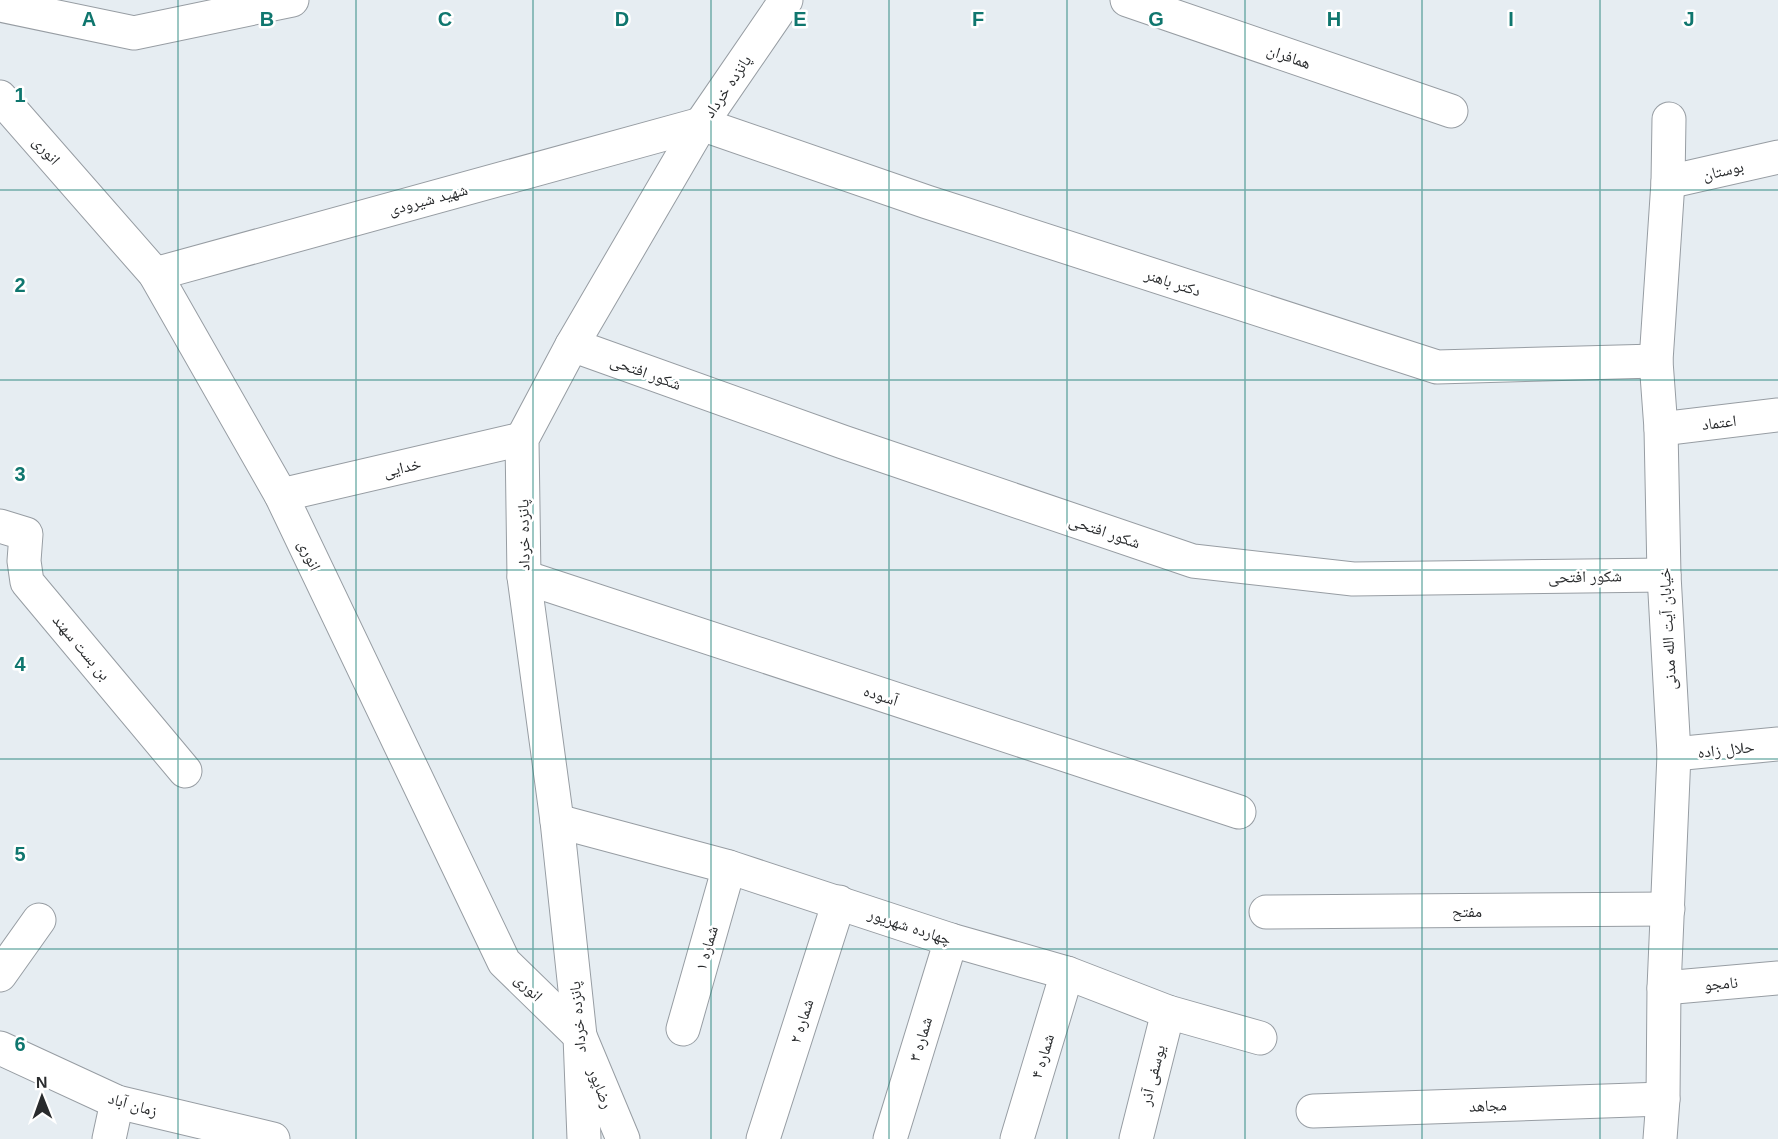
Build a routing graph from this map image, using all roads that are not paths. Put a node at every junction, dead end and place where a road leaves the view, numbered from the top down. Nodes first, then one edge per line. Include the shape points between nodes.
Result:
1 (292, 0) edge
2 (786, 0) edge
3 (1127, 0) edge
4 (0, 5) edge
5 (0, 97) edge
6 (1451, 111) dead end
7 (1669, 119) dead end
8 (701, 124) junction
9 (1778, 157) edge
10 (1668, 182) junction
11 (155, 274) junction
12 (572, 345) junction
13 (1656, 361) junction
14 (1778, 415) edge
15 (1661, 429) junction
16 (522, 439) junction
17 (281, 495) junction
18 (0, 526) edge
19 (1664, 575) junction
20 (524, 577) junction
21 (1778, 744) edge
22 (1674, 754) junction
23 (185, 771) dead end
24 (1239, 812) dead end
25 (557, 821) junction
26 (729, 867) junction
27 (839, 902) junction
28 (1668, 909) junction
29 (1266, 912) dead end
30 (39, 920) dead end
31 (951, 940) junction
32 (1068, 973) junction
33 (0, 975) edge
34 (1778, 978) edge
35 (1664, 988) junction
36 (1168, 1012) junction
37 (683, 1029) dead end
38 (580, 1036) junction
39 (1260, 1038) dead end
40 (0, 1048) edge
41 (1663, 1099) junction
42 (117, 1102) junction
43 (1313, 1111) dead end
44 (109, 1139) edge
45 (273, 1139) edge
46 (584, 1139) edge
47 (623, 1139) edge
48 (763, 1139) edge
49 (890, 1139) edge
50 (1017, 1139) edge
51 (1136, 1139) edge
52 (1660, 1139) edge

1 - 4 street via 134,33
2 - 8 street, پانزده خرداد
3 - 6 street, همافران
5 - 11 street, انوری
7 - 10 street, خیابان آیت الله مدنی
8 - 11 street, شهید شیرودی
8 - 12 street, پانزده خرداد
8 - 13 street, دکتر باهنر via 927,202 1437,367
9 - 10 street, بوستان
10 - 13 street, خیابان آیت الله مدنی
11 - 17 street, انوری
12 - 16 street, پانزده خرداد
12 - 19 street, شکور افتحی via 1194,561 1353,579
13 - 15 street, خیابان آیت الله مدنی
14 - 15 street, اعتماد
15 - 19 street, خیابان آیت الله مدنی
16 - 17 street, خدایی
16 - 20 street, پانزده خرداد
17 - 38 street, انوری via 504,962
18 - 23 street, بن بست سهند via 26,534 27,582
19 - 22 street, خیابان آیت الله مدنی
20 - 24 street, آسوده
20 - 25 street, پانزده خرداد
21 - 22 street, حلال زاده
22 - 28 street, خیابان آیت الله مدنی
25 - 26 street, چهارده شهریور
25 - 38 street, پانزده خرداد
26 - 27 street, چهارده شهریور
26 - 37 street, شماره ۱
27 - 31 street, چهارده شهریور
27 - 48 street, شماره ۲
28 - 29 street, مفتح
28 - 35 street, خیابان آیت الله مدنی
30 - 33 street
31 - 32 street, چهارده شهریور
31 - 49 street, شماره ۳
32 - 36 street, چهارده شهریور
32 - 50 street, شماره ۴
34 - 35 street, نامجو
35 - 41 street, خیابان آیت الله مدنی
36 - 39 street, چهارده شهریور
36 - 51 street, یوسفی آذر
38 - 46 street, پانزده خرداد
38 - 47 street, رضاپور
40 - 42 street, زمان آباد
41 - 43 street, مجاهد
41 - 52 street, خیابان آیت الله مدنی
42 - 44 street
42 - 45 street, زمان آباد

